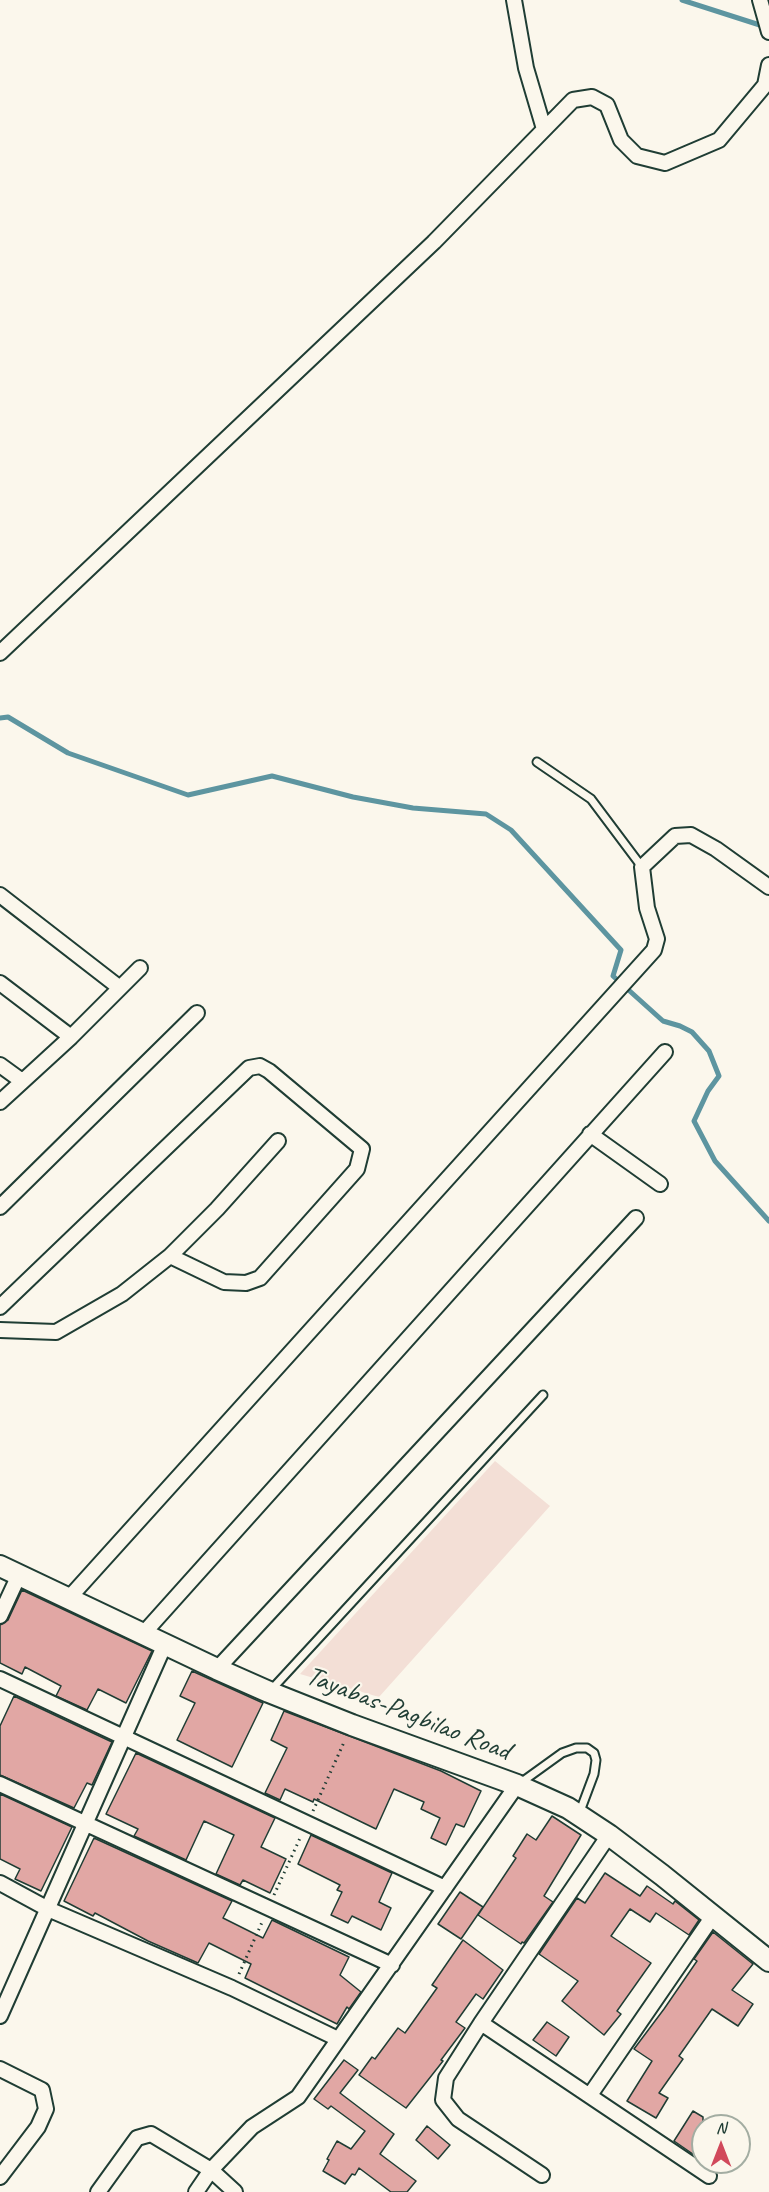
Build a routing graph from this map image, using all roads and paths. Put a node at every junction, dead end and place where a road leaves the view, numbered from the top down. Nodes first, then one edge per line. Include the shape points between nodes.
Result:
1 (514, 0) edge
2 (760, 0) edge
3 (769, 32) edge
4 (769, 65) edge
5 (544, 129) junction
6 (0, 653) edge
7 (537, 762) dead end
8 (642, 867) junction
9 (769, 887) edge
10 (0, 896) edge
11 (140, 968) dead end
12 (0, 983) edge
13 (120, 988) junction
14 (197, 1013) dead end
15 (71, 1037) junction
16 (665, 1052) dead end
17 (0, 1065) edge
18 (22, 1081) junction
19 (0, 1102) edge
20 (590, 1134) junction
21 (278, 1141) dead end
22 (660, 1184) dead end
23 (0, 1208) edge
24 (636, 1218) dead end
25 (170, 1256) junction
26 (0, 1307) edge
27 (0, 1330) edge
28 (543, 1395) dead end
29 (0, 1566) edge
30 (19, 1575) junction
31 (69, 1598) junction
32 (0, 1616) edge
33 (143, 1634) junction
34 (165, 1644) junction
35 (217, 1669) junction
36 (0, 1679) edge
37 (269, 1692) junction
38 (352, 1725) junction
39 (124, 1737) junction
40 (0, 1784) edge
41 (517, 1785) junction
42 (579, 1815) junction
43 (85, 1824) junction
44 (307, 1824) junction
45 (609, 1836) junction
46 (0, 1883) edge
47 (445, 1888) junction
48 (48, 1908) junction
49 (268, 1908) junction
50 (713, 1916) junction
51 (769, 1961) edge
52 (392, 1965) junction
53 (232, 1988) junction
54 (0, 2016) edge
55 (481, 2023) junction
56 (338, 2038) junction
57 (0, 2069) edge
58 (590, 2095) junction
59 (211, 2170) junction
60 (542, 2175) dead end
61 (709, 2176) dead end
62 (0, 2177) edge
63 (98, 2192) edge
64 (196, 2192) edge
65 (235, 2192) edge

1 - 5 street via 526,68
2 - 3 street
4 - 5 street via 765,86 719,140 665,163 637,156 621,140 607,105 592,98 573,100
5 - 6 street via 434,242
7 - 8 lane via 591,799
8 - 9 street via 675,836 691,835
8 - 31 street via 647,908 657,939 654,950
10 - 13 street
11 - 13 street
12 - 15 street
13 - 15 street
14 - 23 street
15 - 18 street
16 - 20 street
17 - 18 street
18 - 19 street
20 - 22 street
20 - 33 street
21 - 25 street
24 - 35 street
25 - 26 street via 224,1282 246,1283 260,1278 357,1169 362,1149 269,1071 260,1066 249,1068
25 - 27 street via 122,1294 56,1332
28 - 37 lane
29 - 30 main road, Tayabas-Pagbilao Road
30 - 31 main road, Tayabas-Pagbilao Road
30 - 32 street
31 - 33 main road, Tayabas-Pagbilao Road
33 - 34 main road, Tayabas-Pagbilao Road
34 - 35 main road, Tayabas-Pagbilao Road
34 - 39 street
35 - 37 main road, Tayabas-Pagbilao Road
36 - 39 street
37 - 38 main road, Tayabas-Pagbilao Road
38 - 41 main road, Tayabas-Pagbilao Road
38 - 44 path
39 - 43 street
39 - 44 street
40 - 43 street
41 - 42 main road, Tayabas-Pagbilao Road
41 - 42 lane via 562,1753 587,1748 596,1760
41 - 47 street
42 - 45 main road, Tayabas-Pagbilao Road
43 - 48 street
43 - 49 street
44 - 47 street
44 - 49 path
45 - 50 main road, Tayabas-Pagbilao Road
45 - 55 street
46 - 48 street
47 - 52 street
48 - 53 street
48 - 54 street
49 - 52 street
49 - 53 path
50 - 51 main road, Tayabas-Pagbilao Road
50 - 58 street
52 - 56 street
53 - 56 street
55 - 58 street
55 - 60 street via 446,2078 443,2100 458,2120
56 - 59 street via 298,2097 252,2127
57 - 62 street via 42,2090 46,2109 38,2127
58 - 61 street
59 - 63 street via 151,2134 137,2138
59 - 64 street
59 - 65 street

